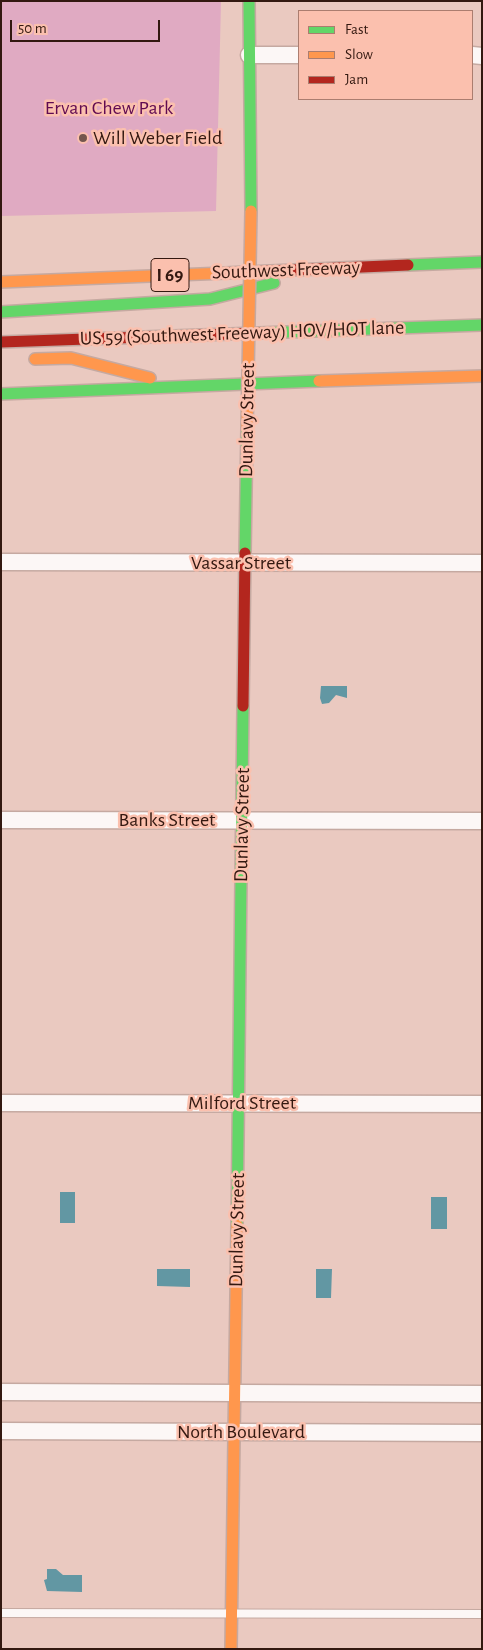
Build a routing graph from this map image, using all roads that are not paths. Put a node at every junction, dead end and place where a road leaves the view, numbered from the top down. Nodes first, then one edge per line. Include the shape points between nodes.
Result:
1 (250, 1) edge
2 (249, 55) junction
3 (298, 55) edge
4 (482, 262) edge
5 (339, 267) junction
6 (1, 282) edge
7 (1, 312) edge
8 (482, 325) edge
9 (1, 342) edge
10 (21, 359) dead end
11 (482, 376) edge
12 (177, 385) junction
13 (1, 394) edge
14 (1, 562) edge
15 (245, 563) junction
16 (482, 563) edge
17 (1, 820) edge
18 (242, 821) junction
19 (482, 821) edge
20 (1, 1103) edge
21 (238, 1103) junction
22 (482, 1104) edge
23 (1, 1392) edge
24 (234, 1393) junction
25 (482, 1394) edge
26 (1, 1431) edge
27 (234, 1432) junction
28 (482, 1433) edge
29 (1, 1613) edge
30 (232, 1613) junction
31 (482, 1614) edge
32 (231, 1649) edge

1 - 2 main road, Dunlavy Street
2 - 3 street
2 - 15 main road, Dunlavy Street, bridge
4 - 5 main road, Southwest Freeway / I 69
5 - 6 main road, Southwest Freeway / I 69
5 - 7 main road via 210,299
8 - 9 main road, US 59 (Southwest Freeway) HOV/HOT lane
10 - 12 main road via 71,358
11 - 12 main road
12 - 13 main road
14 - 15 street, Vassar Street
15 - 16 street, Vassar Street
15 - 18 main road, Dunlavy Street
17 - 18 street, Banks Street
18 - 19 street, Banks Street
18 - 21 main road, Dunlavy Street
20 - 21 street, Milford Street
21 - 22 street, Milford Street
21 - 24 main road, Dunlavy Street
23 - 24 street, North Boulevard
24 - 25 street, North Boulevard
24 - 27 main road, Dunlavy Street
26 - 27 street, North Boulevard
27 - 28 street, North Boulevard
27 - 30 main road, Dunlavy Street
29 - 30 lane
30 - 31 lane
30 - 32 main road, Dunlavy Street

